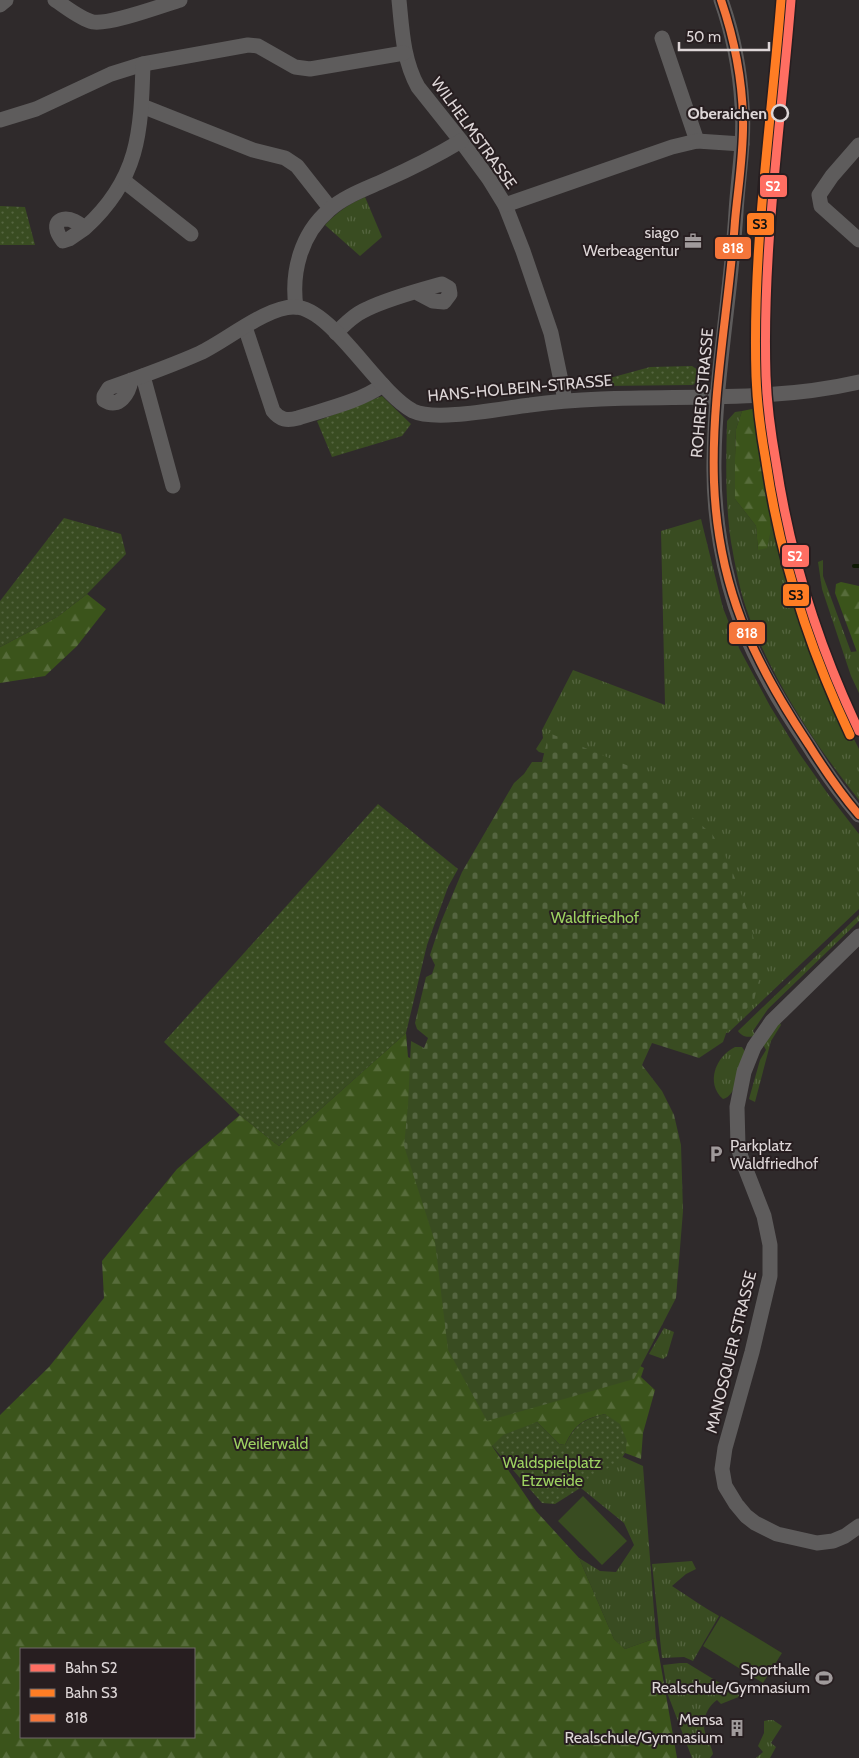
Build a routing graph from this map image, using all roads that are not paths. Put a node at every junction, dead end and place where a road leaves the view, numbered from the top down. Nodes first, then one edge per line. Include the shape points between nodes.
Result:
1 (6, 0) edge
2 (55, 0) edge
3 (180, 0) edge
4 (399, 0) edge
5 (721, 0) edge
6 (0, 5) edge
7 (662, 38) dead end
8 (404, 53) junction
9 (143, 64) junction
10 (142, 106) junction
11 (0, 120) edge
12 (461, 141) junction
13 (697, 141) junction
14 (742, 144) junction
15 (859, 145) edge
16 (124, 182) junction
17 (505, 205) junction
18 (330, 208) junction
19 (85, 228) dead end
20 (191, 234) dead end
21 (859, 240) edge
22 (416, 292) dead end
23 (296, 307) junction
24 (245, 328) junction
25 (336, 333) junction
26 (859, 382) edge
27 (383, 385) junction
28 (718, 397) junction
29 (565, 400) junction
30 (173, 486) dead end
31 (859, 815) edge
32 (859, 936) edge
33 (859, 1526) edge

1 - 6 street
2 - 3 street via 94,22 110,21
4 - 8 street, WILHELMSTRASSE
5 - 14 street, ROHRER STRASSE via 738,61
7 - 13 street
8 - 9 street via 310,69 295,67 258,46 248,45
8 - 12 street, WILHELMSTRASSE via 418,87
9 - 10 street
9 - 11 street via 111,74 36,109
10 - 16 street via 134,153
10 - 18 street via 253,150 285,158 298,166
12 - 17 street, WILHELMSTRASSE
12 - 18 street
13 - 14 street
13 - 17 street via 672,146
14 - 28 street, ROHRER STRASSE
15 - 21 street via 819,195 821,206
16 - 19 street
16 - 20 street
17 - 29 street, WILHELMSTRASSE via 551,333
18 - 23 street via 307,236 299,255 294,296
22 - 25 street via 366,309
23 - 24 street via 275,312
23 - 25 street, HANS-HOLBEIN-STRASSE via 311,311
24 - 27 street via 273,411 282,419 298,418
24 - 30 street via 202,352 137,378
25 - 27 street, HANS-HOLBEIN-STRASSE
26 - 28 street, HANS-HOLBEIN-STRASSE via 834,388
27 - 29 street, HANS-HOLBEIN-STRASSE via 402,403 424,415 458,414
28 - 29 street, HANS-HOLBEIN-STRASSE
28 - 31 street, ROHRER STRASSE via 714,463 716,511 736,607 756,655 789,716
32 - 33 street, MANOSQUER STRASSE via 772,1021 754,1047 744,1072 737,1107 738,1146 764,1216 770,1245 770,1276 722,1469 725,1486 736,1504 755,1523 777,1534 817,1543 833,1541

